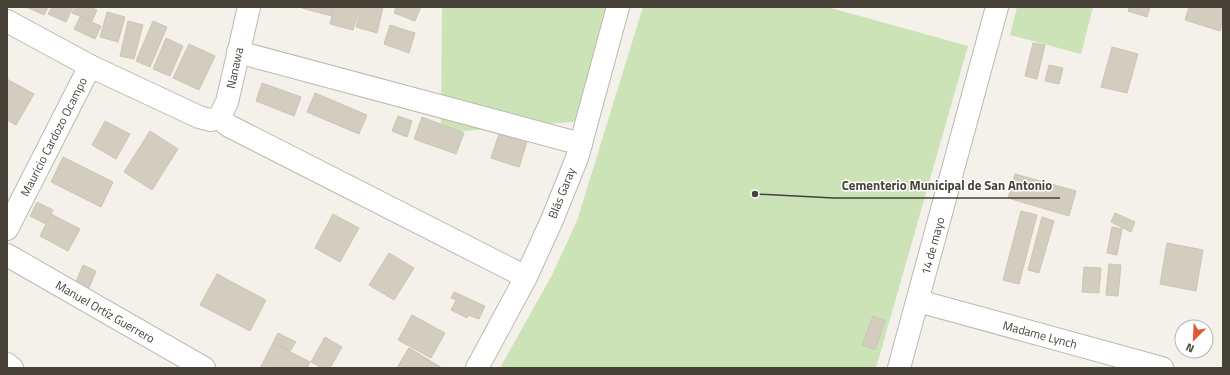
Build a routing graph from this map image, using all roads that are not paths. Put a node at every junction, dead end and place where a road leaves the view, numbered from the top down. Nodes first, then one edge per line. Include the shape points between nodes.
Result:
1 (248, 7) edge
2 (618, 7) edge
3 (997, 7) edge
4 (7, 21) edge
5 (238, 52) junction
6 (90, 66) junction
7 (215, 119) junction
8 (581, 144) junction
9 (7, 229) edge
10 (7, 255) edge
11 (526, 277) junction
12 (918, 301) junction
13 (7, 364) edge
14 (12, 368) edge
15 (204, 368) edge
16 (477, 368) edge
17 (899, 368) edge
18 (1162, 368) edge

1 - 5 street, Nanawa
2 - 8 street, Blás Garay
3 - 12 street, 14 de mayo
4 - 6 street
5 - 7 street, Nanawa via 227,102
5 - 8 street
6 - 7 street via 199,117
6 - 9 street, Mauricio Cardozo Ocampo
7 - 11 street
8 - 11 street, Blás Garay via 552,220
10 - 15 street, Manuel Ortíz Guerrero
11 - 16 street, Blás Garay
12 - 17 street, 14 de mayo
12 - 18 street, Madame Lynch
13 - 14 street

